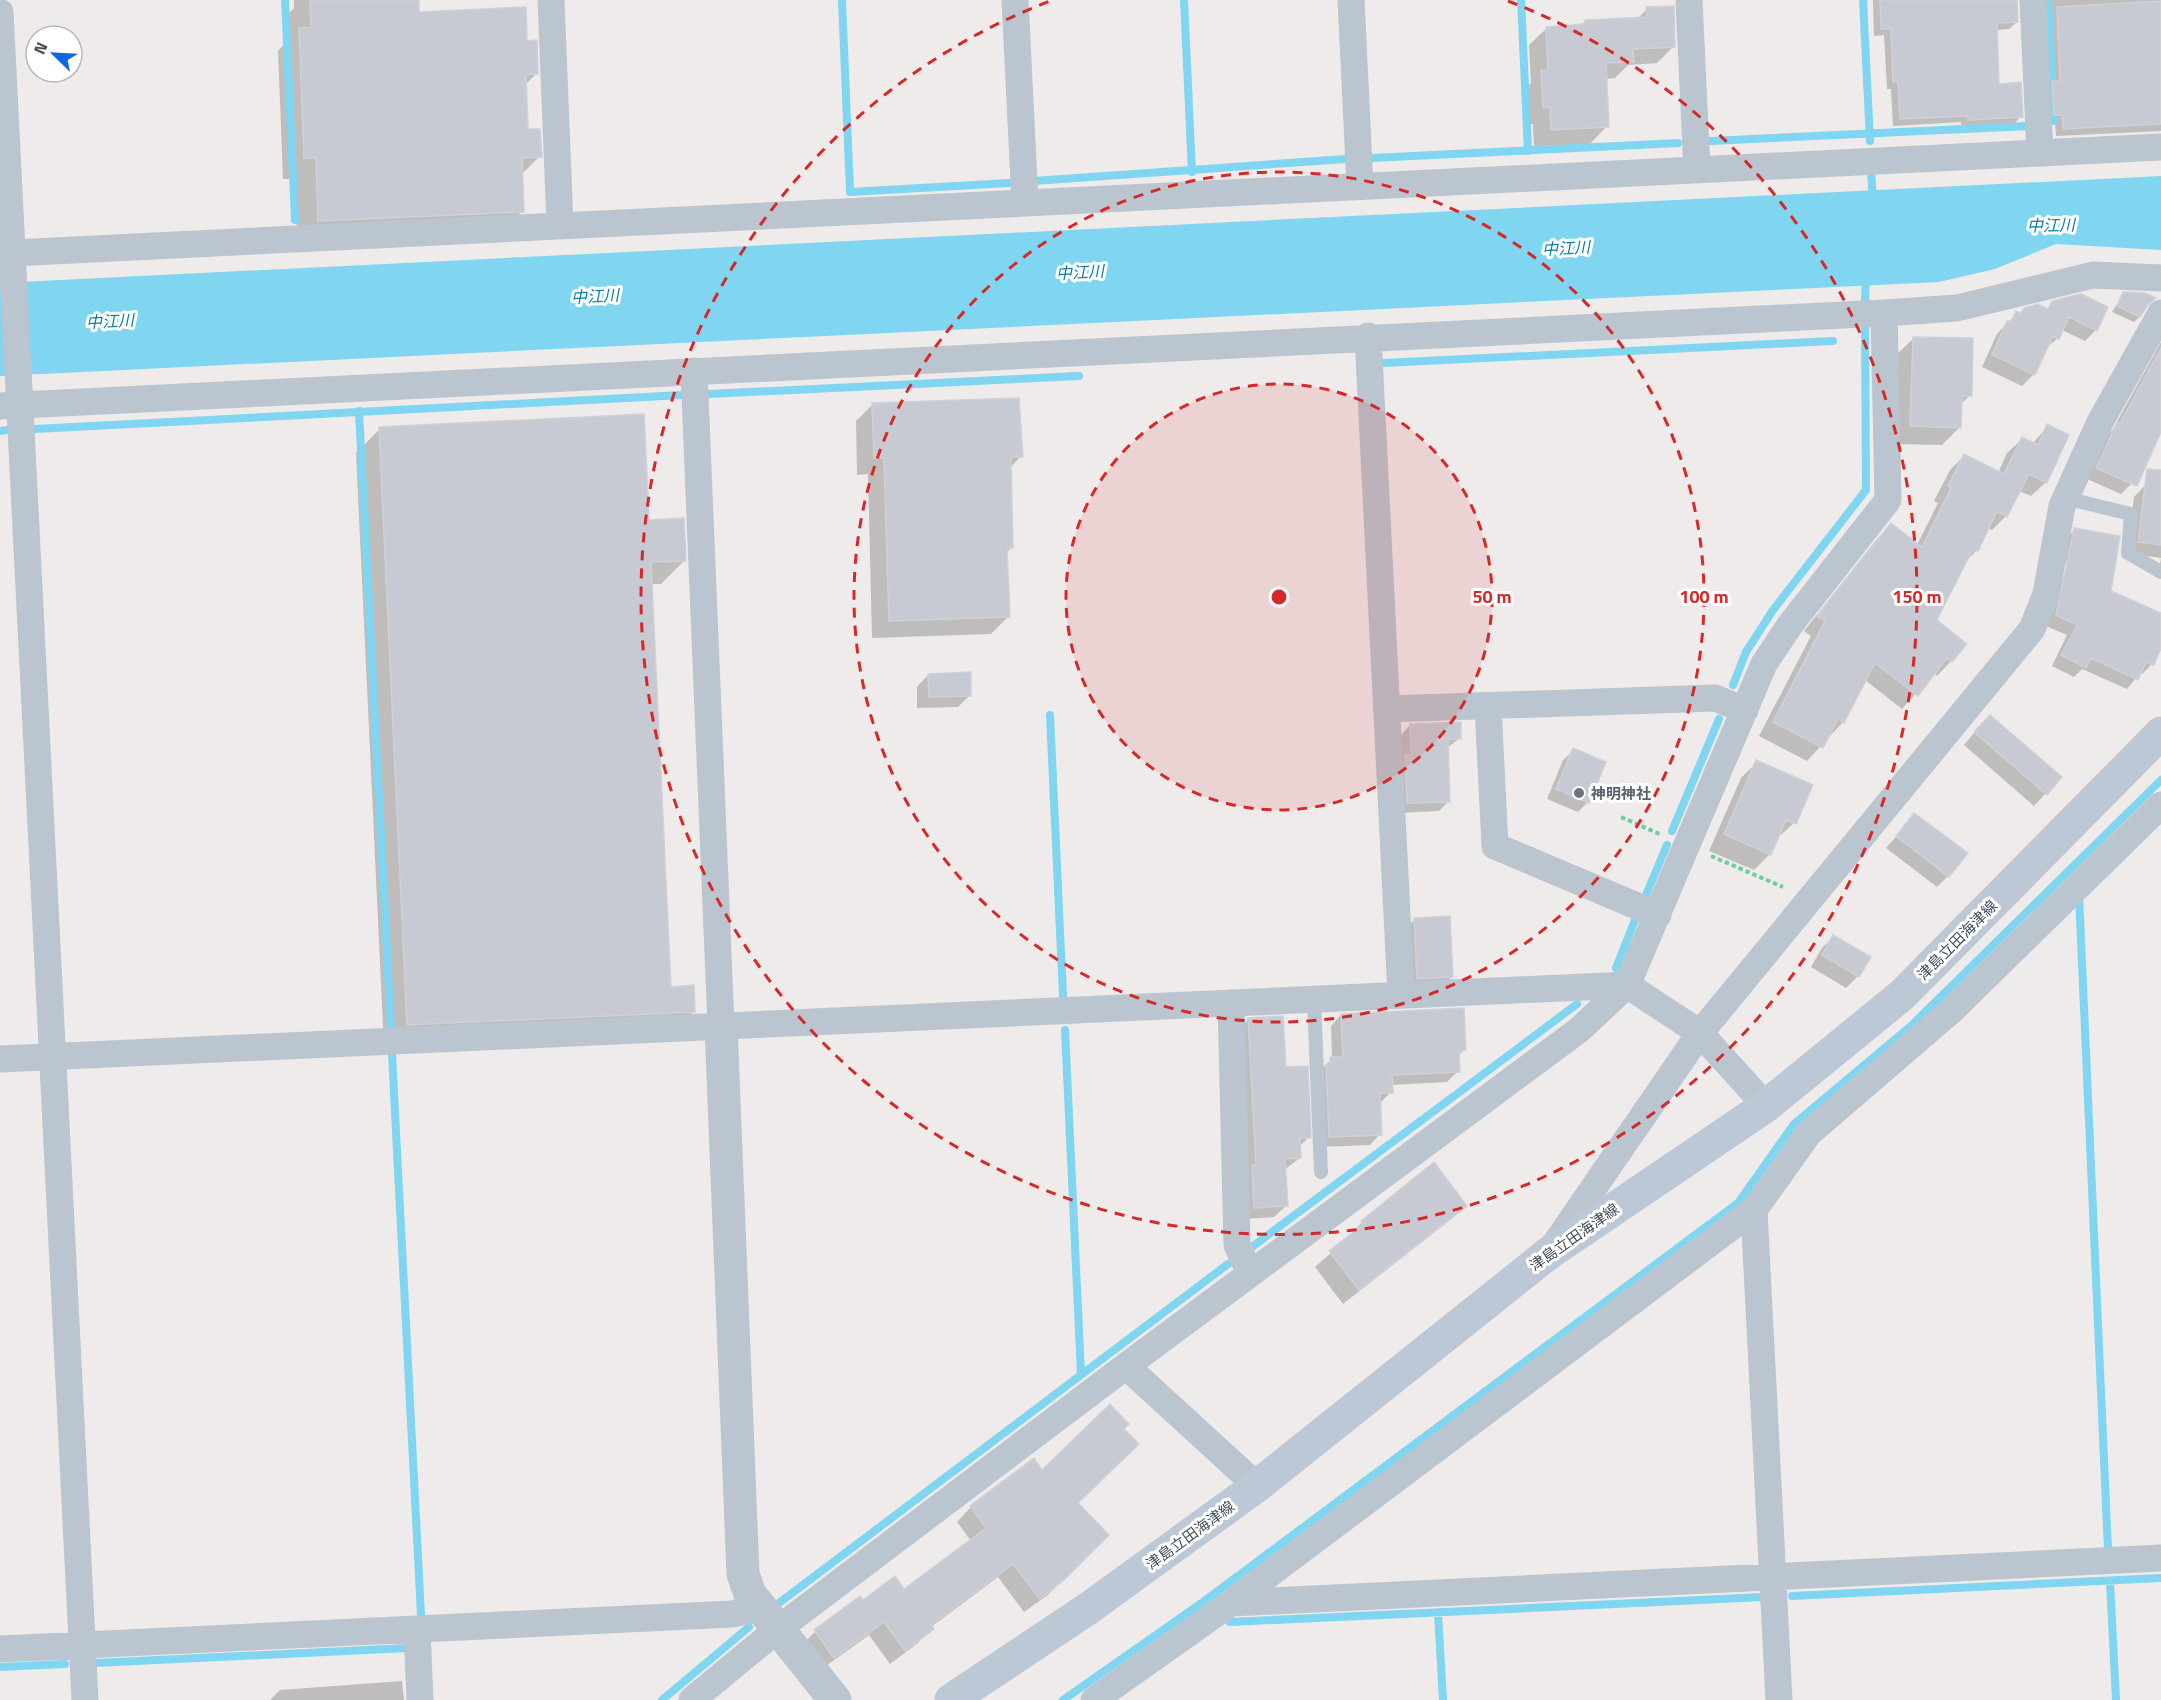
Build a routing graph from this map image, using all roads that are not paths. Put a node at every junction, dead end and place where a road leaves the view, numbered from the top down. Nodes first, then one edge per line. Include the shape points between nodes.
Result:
1 (551, 0) edge
2 (1015, 0) edge
3 (1351, 0) edge
4 (1689, 0) edge
5 (2033, 0) edge
6 (0, 12) edge
7 (1, 64) edge
8 (2161, 147) edge
9 (2040, 153) junction
10 (1697, 170) junction
11 (1360, 186) junction
12 (1024, 202) junction
13 (560, 225) junction
14 (11, 263) junction
15 (2161, 278) edge
16 (1884, 313) junction
17 (2161, 313) edge
18 (1368, 336) junction
19 (694, 371) junction
20 (13, 399) edge
21 (2065, 498) junction
22 (2161, 572) edge
23 (1488, 706) junction
24 (1387, 709) junction
25 (1745, 710) junction
26 (2161, 733) edge
27 (2161, 805) edge
28 (1658, 915) junction
29 (1627, 985) junction
30 (1401, 995) junction
31 (1314, 999) junction
32 (1231, 1003) junction
33 (721, 1026) junction
34 (1700, 1033) junction
35 (52, 1057) junction
36 (0, 1059) edge
37 (1766, 1106) junction
38 (1321, 1172) dead end
39 (1754, 1210) junction
40 (1548, 1253) junction
41 (1250, 1274) junction
42 (1126, 1366) junction
43 (1257, 1486) junction
44 (2161, 1558) edge
45 (1773, 1578) junction
46 (1231, 1603) junction
47 (770, 1618) junction
48 (417, 1629) junction
49 (82, 1645) junction
50 (0, 1649) edge
51 (1099, 1698) edge
52 (85, 1700) edge
53 (420, 1700) edge
54 (693, 1700) edge
55 (835, 1700) edge
56 (951, 1700) edge
57 (1779, 1700) edge

1 - 13 street
2 - 12 street
3 - 11 street
4 - 10 street
5 - 9 street
6 - 7 street
7 - 14 street
8 - 9 street
9 - 10 street
10 - 11 street
11 - 12 street
12 - 13 street
13 - 14 street
14 - 20 street
15 - 16 street via 2093,275 1957,308
16 - 18 street
16 - 25 street via 1888,500 1790,625 1764,664
17 - 21 street via 2100,422
18 - 19 street
18 - 24 street
19 - 20 street
19 - 33 street
20 - 35 street
21 - 22 lane via 2131,514 2128,554
21 - 34 street via 2046,594 2032,629
23 - 24 street
23 - 25 street via 1714,698
23 - 28 street via 1495,846
24 - 30 street
25 - 28 street
26 - 37 main road, 津島立田海津線 via 1902,995
27 - 39 street via 1952,1010 1809,1133
28 - 29 street
29 - 30 street
29 - 34 street
29 - 41 street via 1578,1030
30 - 31 street
31 - 32 street
31 - 38 lane
32 - 33 street
32 - 41 street via 1237,1245
33 - 35 street
33 - 47 street via 743,1574 750,1594
34 - 37 street
34 - 40 street
35 - 36 street
35 - 49 street
37 - 40 main road, 津島立田海津線
39 - 45 street
39 - 46 street
40 - 43 main road, 津島立田海津線
41 - 42 street
42 - 43 street
42 - 47 street
43 - 56 main road, 津島立田海津線 via 1089,1608
44 - 45 street
45 - 46 street
45 - 57 street
46 - 51 street
47 - 48 street via 732,1614
47 - 54 street
47 - 55 street
48 - 49 street
48 - 53 street
49 - 50 street
49 - 52 street

